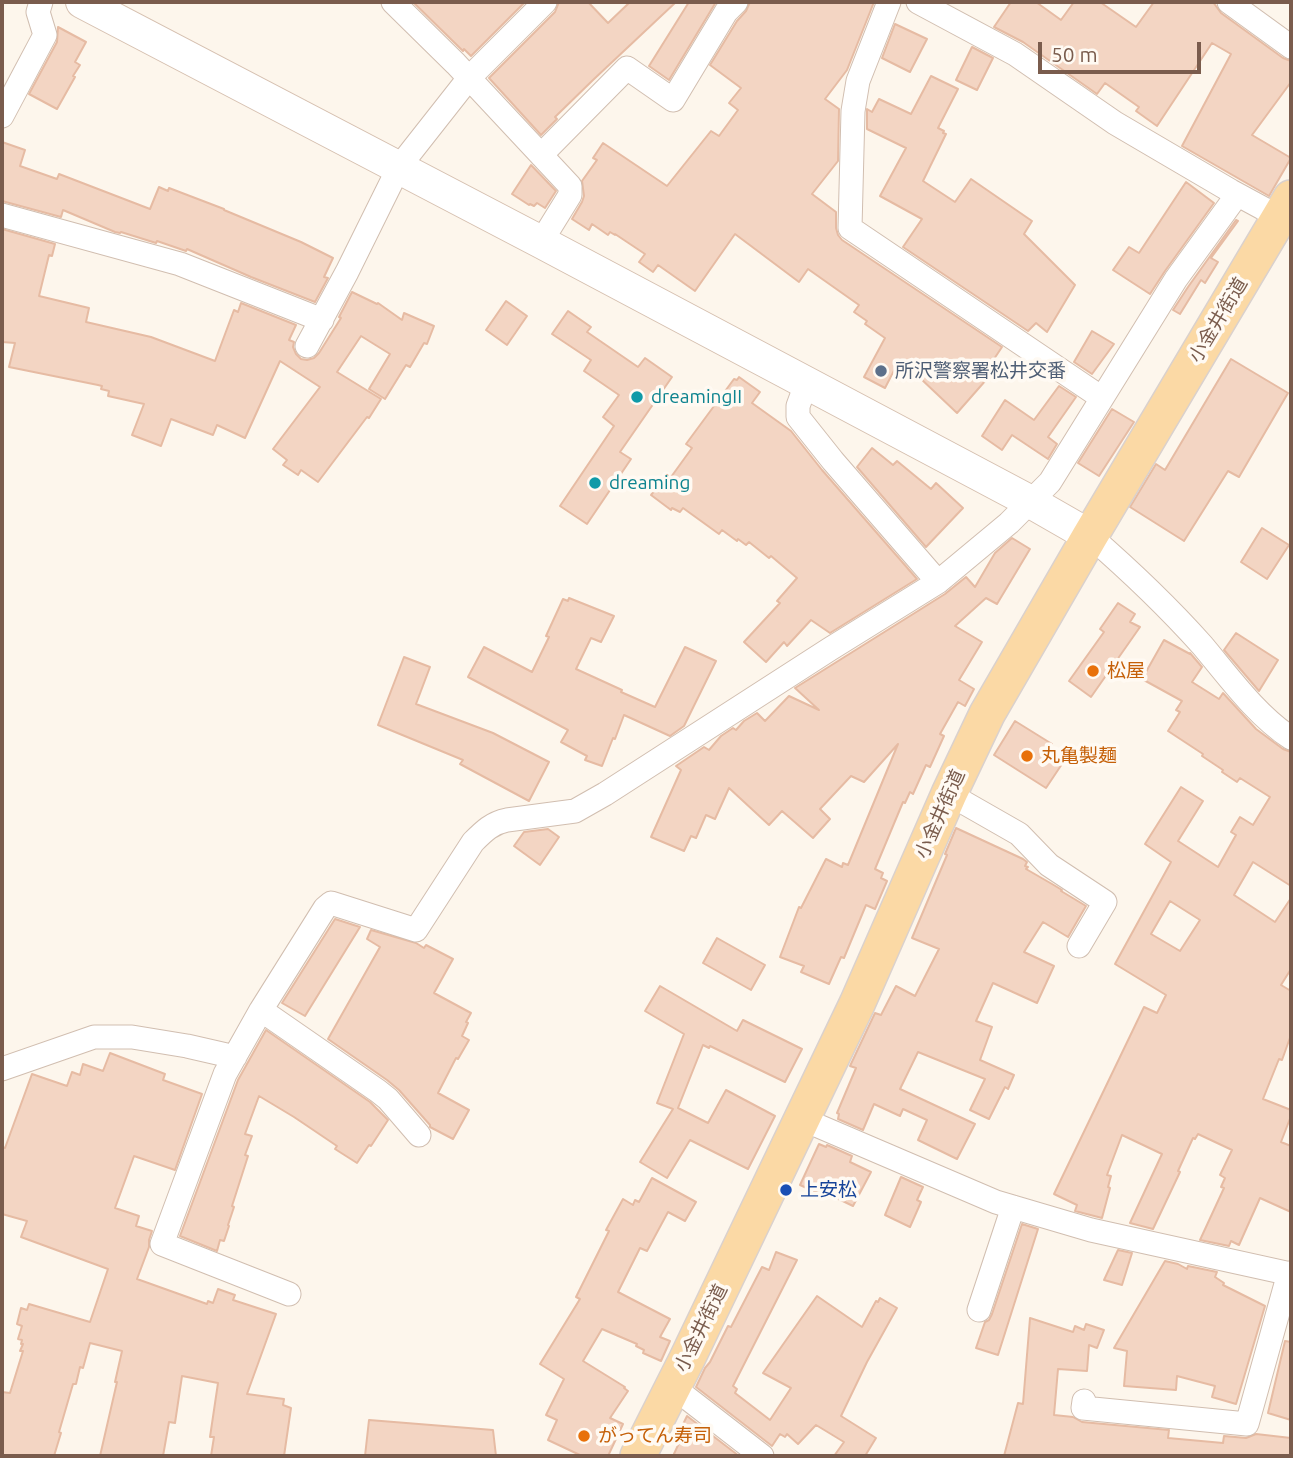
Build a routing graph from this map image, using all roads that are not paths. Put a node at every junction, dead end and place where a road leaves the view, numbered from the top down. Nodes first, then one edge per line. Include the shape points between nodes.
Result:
1 (41, 2) edge
2 (82, 2) edge
3 (393, 2) edge
4 (545, 2) edge
5 (736, 2) edge
6 (890, 2) edge
7 (918, 2) edge
8 (1229, 2) edge
9 (1291, 47) edge
10 (469, 78) junction
11 (2, 116) edge
12 (541, 155) junction
13 (399, 167) junction
14 (1237, 195) junction
15 (1285, 208) edge
16 (2, 215) edge
17 (541, 242) junction
18 (322, 320) junction
19 (307, 346) dead end
20 (806, 384) junction
21 (1102, 398) junction
22 (1029, 501) junction
23 (1090, 536) junction
24 (938, 582) junction
25 (1291, 738) edge
26 (949, 794) junction
27 (1079, 946) dead end
28 (261, 1010) junction
29 (235, 1057) junction
30 (2, 1069) edge
31 (802, 1119) junction
32 (419, 1135) dead end
33 (1013, 1208) junction
34 (1290, 1273) edge
35 (289, 1294) dead end
36 (979, 1310) dead end
37 (673, 1387) junction
38 (1084, 1401) dead end
39 (638, 1456) edge
40 (762, 1456) edge

1 - 11 street via 38,12 45,35
2 - 13 street
3 - 10 street
4 - 10 street
5 - 12 street via 673,100 627,68
6 - 21 street via 858,81 850,228
7 - 14 street via 1015,54 1115,123
8 - 9 street
10 - 12 street
10 - 13 street
12 - 17 street via 570,186 570,195
13 - 17 street
13 - 18 street
14 - 15 street
14 - 21 street via 1176,279
15 - 23 main road, 小金井街道
16 - 18 street via 180,264
17 - 20 street
18 - 19 street
20 - 22 street
20 - 24 street via 798,417
21 - 22 street via 1050,482
22 - 23 street
22 - 24 street
23 - 25 street
23 - 26 main road, 小金井街道 via 987,714
24 - 28 street via 575,811 497,822 484,830 416,930 331,903
26 - 27 street via 1019,834 1049,865 1105,902
26 - 31 main road, 小金井街道
28 - 29 street
28 - 32 street via 378,1091
29 - 30 street via 132,1037 94,1037
29 - 35 street via 162,1244
31 - 33 street
31 - 37 main road, 小金井街道
33 - 34 street via 1091,1230
33 - 36 street
34 - 38 street via 1247,1424 1083,1408
37 - 39 main road, 小金井街道
37 - 40 street

